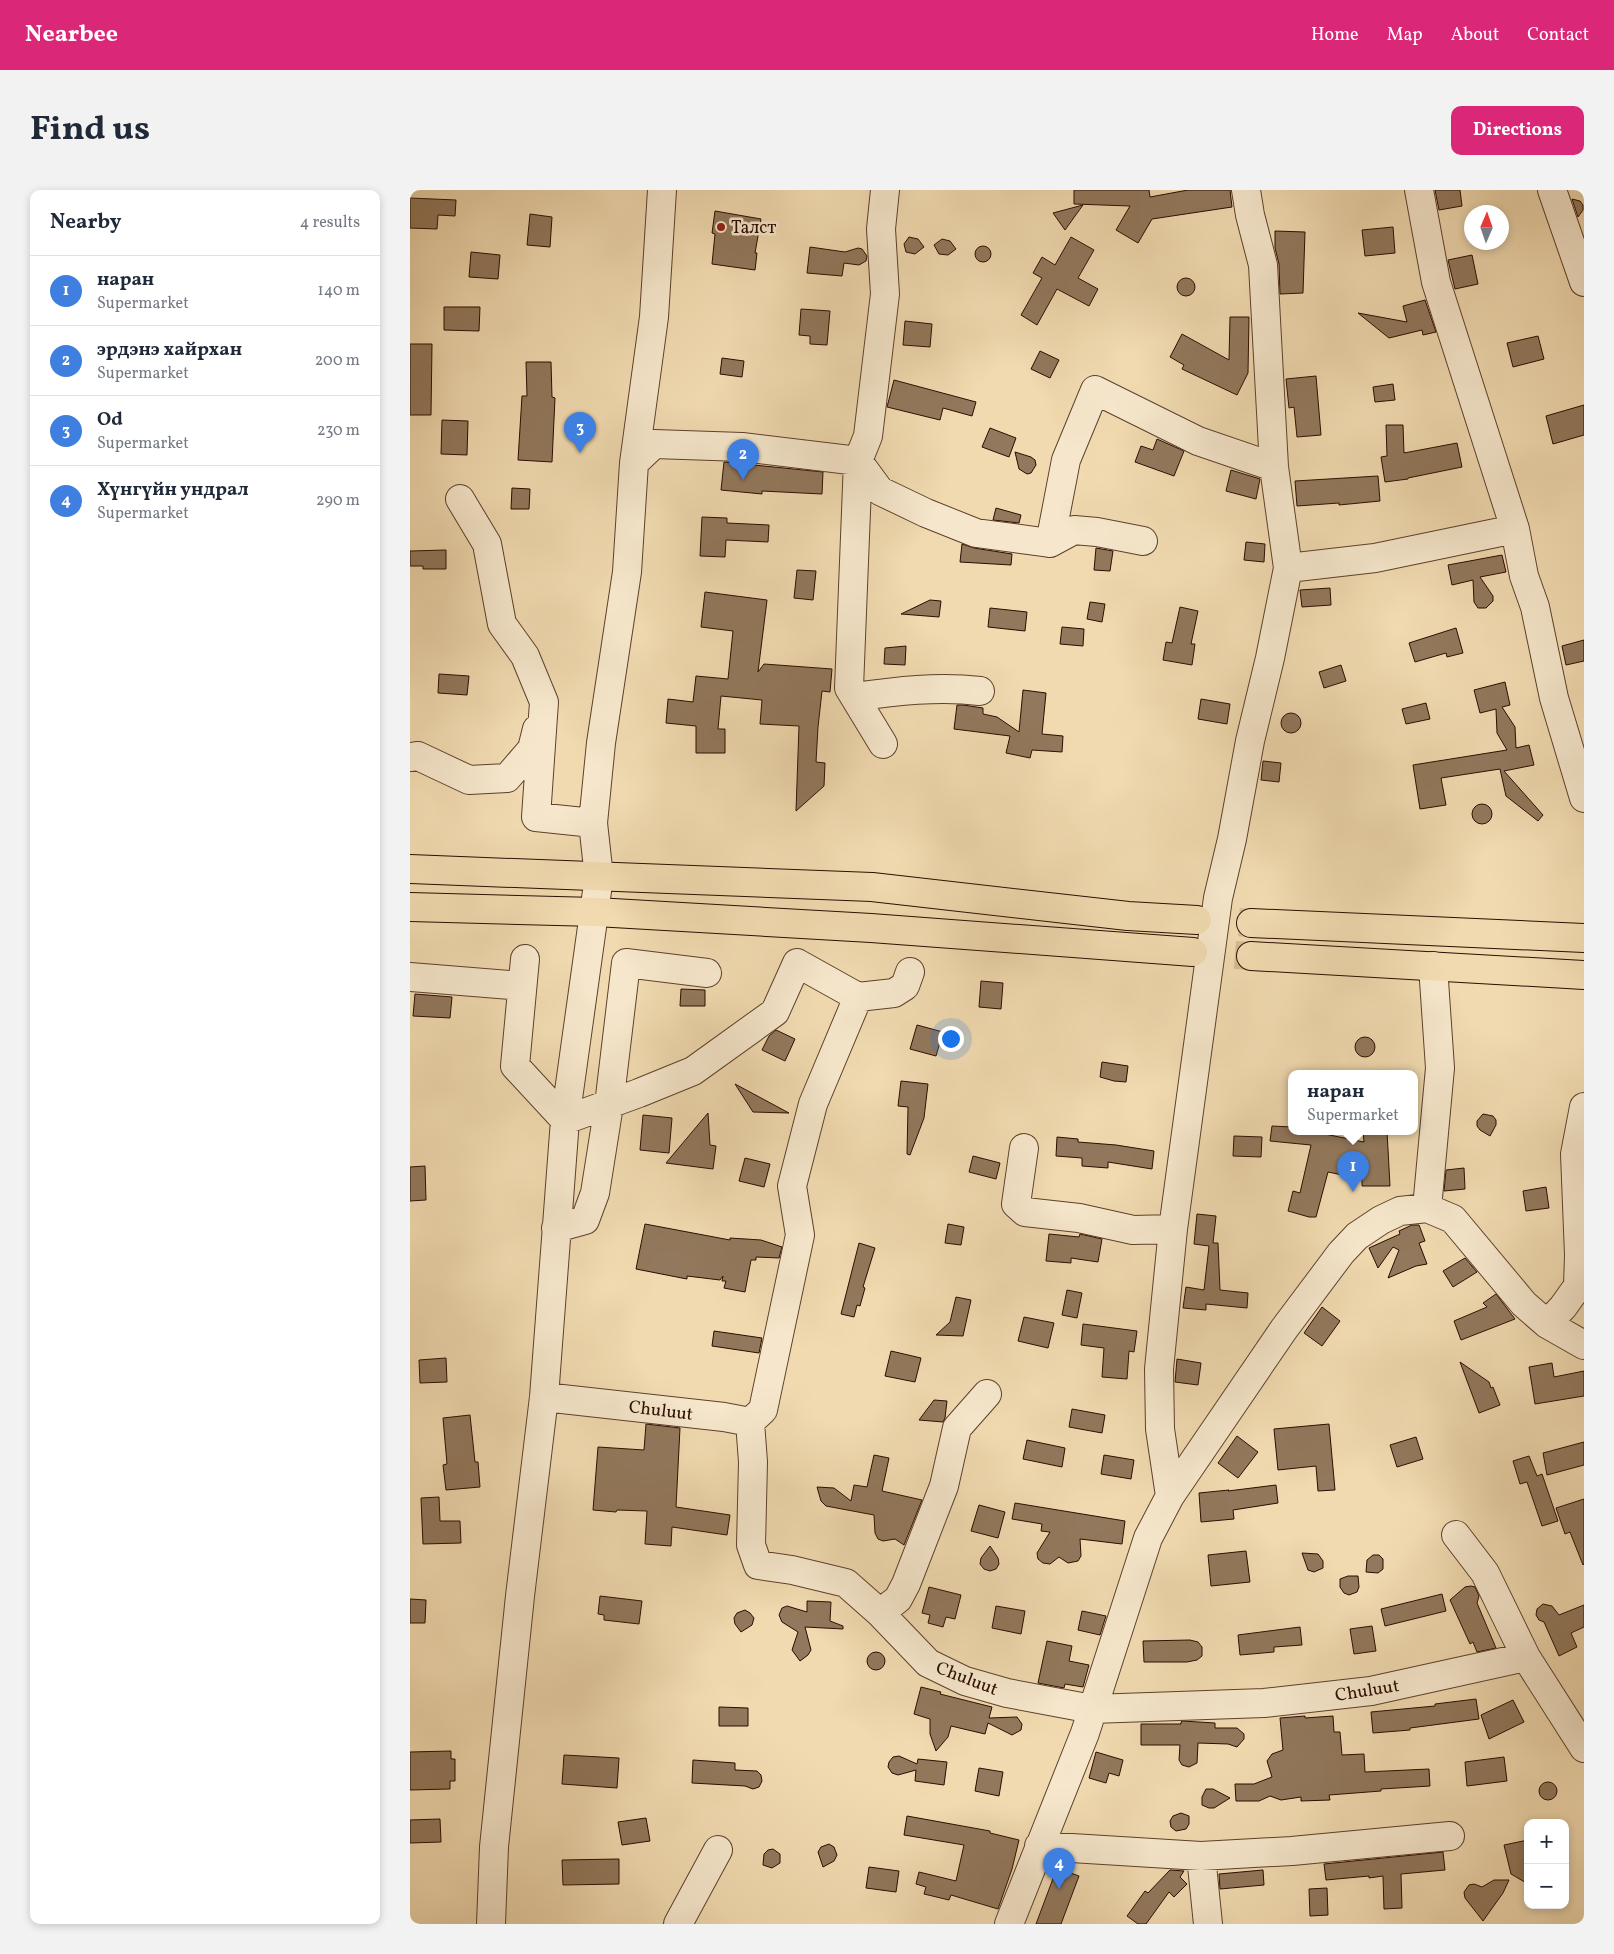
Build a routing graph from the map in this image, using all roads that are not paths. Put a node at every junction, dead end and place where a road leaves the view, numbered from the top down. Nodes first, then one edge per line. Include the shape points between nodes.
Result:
1 (662, 190) edge
2 (885, 190) edge
3 (1246, 190) edge
4 (1419, 190) edge
5 (1552, 190) edge
6 (1584, 282) edge
7 (858, 461) junction
8 (634, 463) junction
9 (1274, 467) junction
10 (460, 499) dead end
11 (1515, 529) junction
12 (1143, 541) dead end
13 (1050, 542) junction
14 (1288, 568) junction
15 (980, 690) dead end
16 (855, 697) junction
17 (544, 702) junction
18 (883, 744) dead end
19 (410, 757) edge
20 (1584, 798) edge
21 (593, 822) junction
22 (410, 868) edge
23 (599, 877) junction
24 (410, 908) edge
25 (596, 912) junction
26 (1197, 920) tunnel mouth
27 (1251, 923) tunnel mouth
28 (1584, 938) edge
29 (1194, 952) tunnel mouth
30 (1251, 956) tunnel mouth
31 (525, 959) dead end
32 (1433, 966) junction
33 (910, 972) dead end
34 (708, 973) dead end
35 (1584, 975) edge
36 (410, 978) edge
37 (522, 986) junction
38 (858, 997) junction
39 (609, 1104) junction
40 (1584, 1107) edge
41 (565, 1120) junction
42 (1024, 1148) dead end
43 (1427, 1208) junction
44 (556, 1228) junction
45 (1173, 1229) junction
46 (1546, 1324) junction
47 (1584, 1345) edge
48 (987, 1394) dead end
49 (544, 1397) junction
50 (750, 1422) junction
51 (1170, 1496) junction
52 (1456, 1536) dead end
53 (880, 1613) junction
54 (1526, 1657) junction
55 (1092, 1709) junction
56 (1584, 1748) edge
57 (1450, 1836) dead end
58 (1040, 1846) junction
59 (718, 1850) dead end
60 (1201, 1856) junction
61 (491, 1924) edge
62 (678, 1924) edge
63 (1009, 1924) edge
64 (1208, 1924) edge

1 - 8 street via 654,317
2 - 7 street via 881,229 885,294 868,436
3 - 9 street via 1263,265
4 - 11 street via 1436,282
5 - 6 street
7 - 8 street via 742,447 654,444
7 - 13 street via 880,491 926,513 976,533
7 - 16 street via 849,688
8 - 21 street via 627,572 601,743
9 - 13 street via 1198,441 1094,390 1066,460
9 - 14 street
10 - 17 street via 487,544 502,624 525,656
11 - 14 street via 1375,558
11 - 20 street via 1554,698
12 - 13 street via 1074,530
14 - 45 street via 1218,898
15 - 16 street via 897,691
16 - 18 street
17 - 19 street via 532,749 507,778 469,780 418,756
17 - 21 street via 536,817
21 - 23 street
22 - 23 main road
23 - 25 street
23 - 26 main road via 872,887 1128,916
24 - 25 main road
25 - 29 main road
25 - 41 street
27 - 28 main road
30 - 32 main road
31 - 37 street
32 - 35 main road
32 - 43 street via 1440,1068
33 - 38 street via 905,986 894,992
34 - 39 street via 626,963
36 - 37 street
37 - 41 street via 515,1066
38 - 39 street via 796,963 775,1012 768,1018 693,1071
38 - 50 street via 812,1104 792,1186 800,1235 763,1410
39 - 41 street
39 - 44 street via 595,1192 585,1220
40 - 46 street via 1575,1154 1580,1255 1578,1286
41 - 44 street
42 - 45 street via 1016,1204 1025,1212 1079,1218 1133,1230
43 - 46 street via 1453,1219 1524,1304
43 - 51 street via 1400,1211 1381,1220 1357,1236 1341,1253 1284,1329
44 - 49 street
45 - 51 street via 1159,1369 1160,1429
46 - 47 street
48 - 53 street via 957,1428 944,1486 906,1584 898,1599
49 - 50 street, Chuluut
49 - 61 street via 494,1847
50 - 53 street, Chuluut via 753,1462 751,1545 758,1566 792,1570 846,1584
51 - 55 street via 1148,1538
52 - 54 street via 1485,1573
53 - 55 street, Chuluut via 928,1663 965,1681 1007,1694
54 - 55 street, Chuluut via 1371,1691 1264,1704
54 - 56 street
55 - 58 street
57 - 60 street
58 - 60 street
58 - 63 street
59 - 62 street
60 - 64 street

